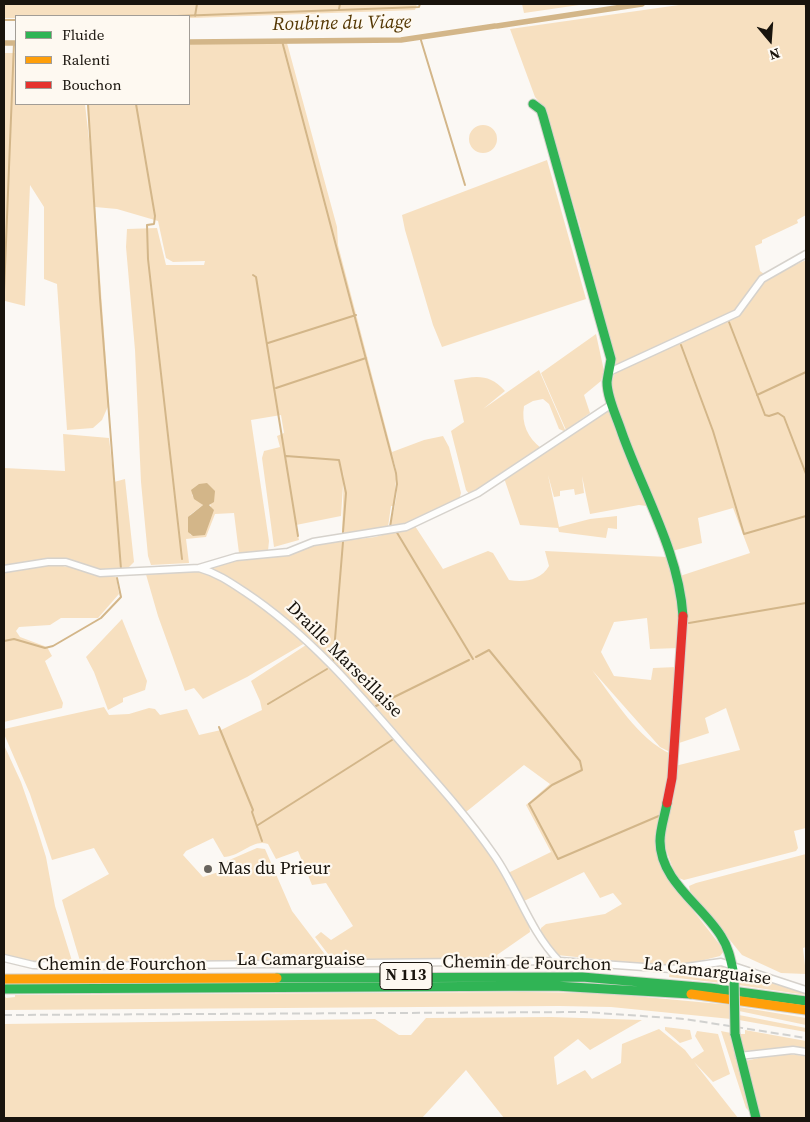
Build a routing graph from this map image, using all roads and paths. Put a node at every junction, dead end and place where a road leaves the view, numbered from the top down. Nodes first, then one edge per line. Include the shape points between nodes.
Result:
1 (533, 104) dead end
2 (806, 254) edge
3 (609, 372) junction
4 (612, 404) junction
5 (199, 568) junction
6 (4, 569) edge
7 (4, 958) edge
8 (558, 961) junction
9 (734, 965) junction
10 (4, 979) edge
11 (4, 989) edge
12 (806, 990) edge
13 (806, 1001) edge
14 (806, 1010) edge
15 (806, 1052) edge
16 (739, 1056) junction
17 (756, 1118) edge

1 - 3 main road via 544,116 568,199 610,359
2 - 3 street via 762,279 737,313
3 - 4 main road
4 - 5 street via 478,493 435,516 406,527 313,542 288,552 236,557
4 - 9 main road via 669,552 682,598 684,625 672,778 660,841 666,866 720,934
5 - 6 street, Draille Marseillaise via 100,574 66,562 48,562
5 - 8 street, Draille Marseillaise via 214,572 286,622 365,701 460,809 495,856 534,930
7 - 8 street, Chemin de Fourchon via 33,965 78,966
8 - 9 street, Chemin de Fourchon via 672,969 721,962
9 - 12 street, Chemin de Fourchon
9 - 16 main road, bridge via 735,1034
10 - 13 main road, La Camarguaise / N 113 via 550,976 709,986
11 - 14 main road, La Camarguaise / N 113 via 555,986 688,994
15 - 16 street via 786,1050
16 - 17 main road

